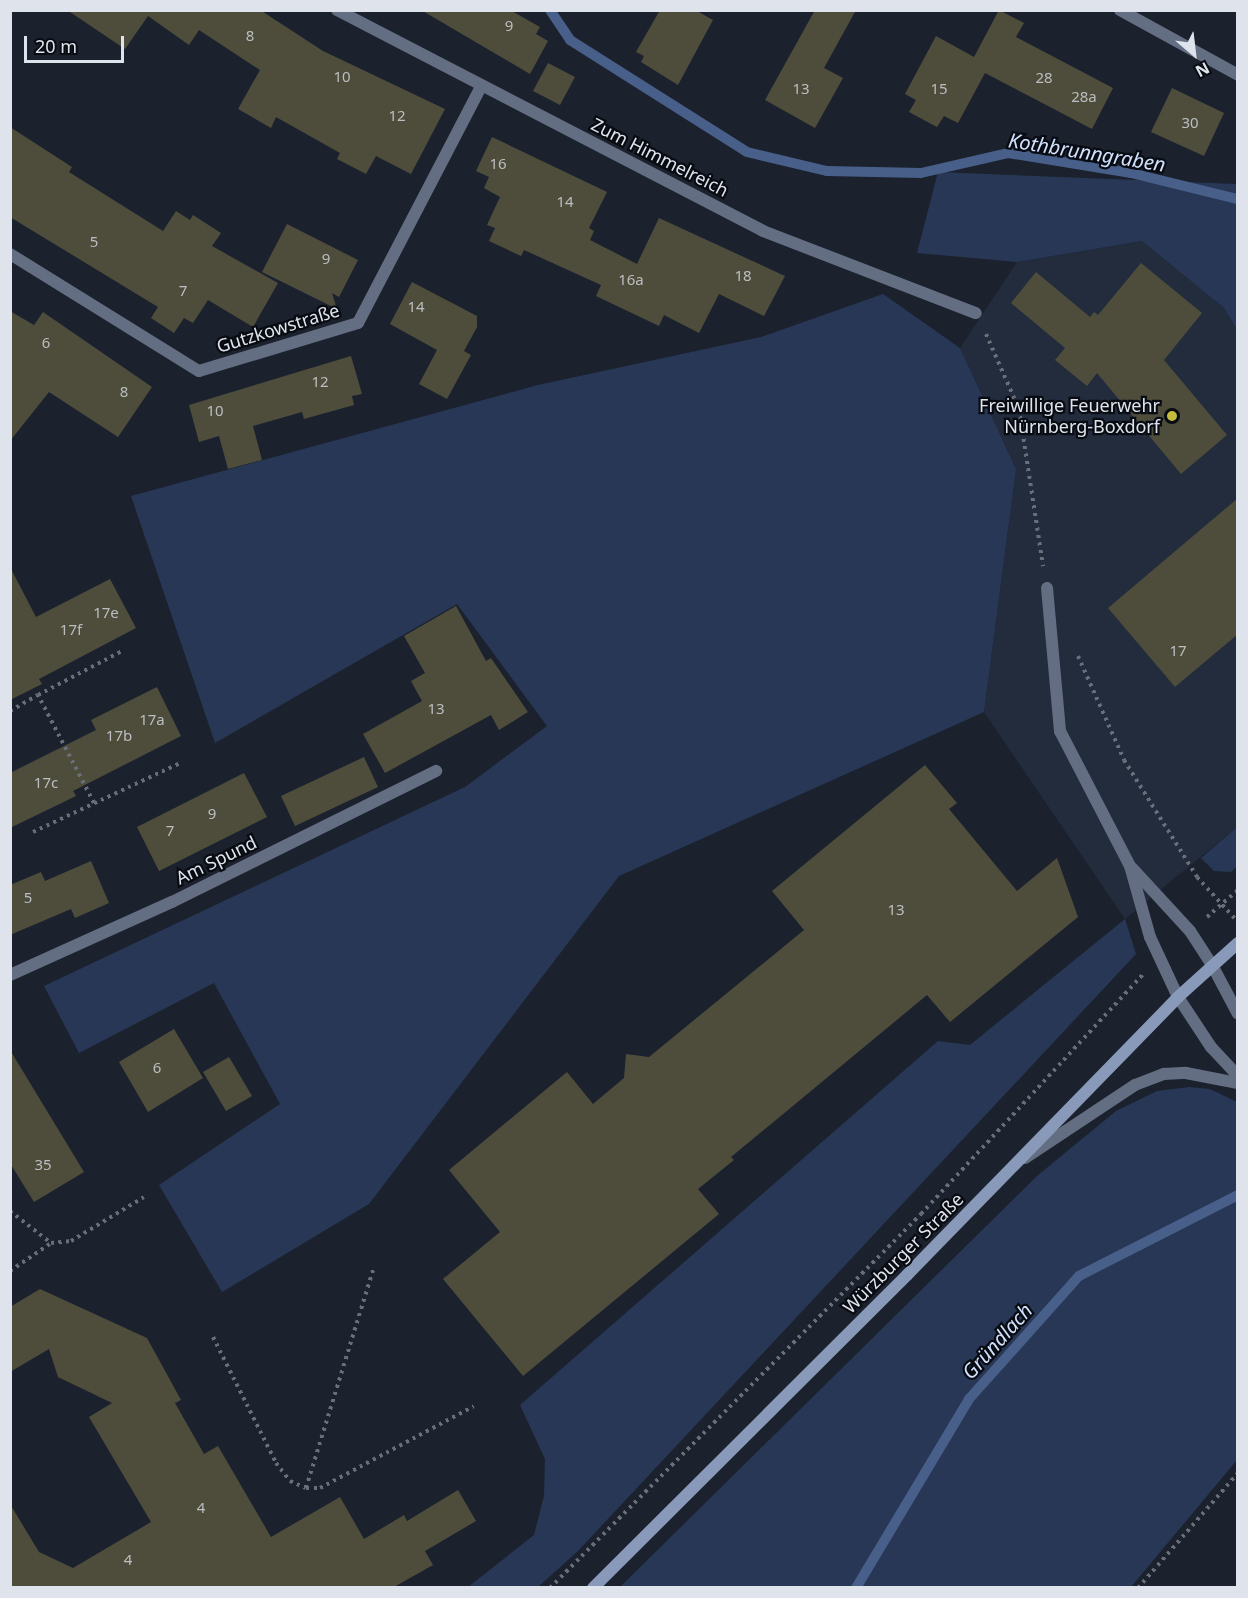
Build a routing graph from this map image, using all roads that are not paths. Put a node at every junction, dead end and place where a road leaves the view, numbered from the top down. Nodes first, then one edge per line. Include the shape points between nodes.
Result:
1 (337, 10) edge
2 (1120, 10) edge
3 (1238, 75) edge
4 (482, 85) junction
5 (10, 254) edge
6 (976, 313) road end
7 (1047, 588) road end
8 (436, 771) dead end
9 (1130, 866) junction
10 (1238, 943) edge
11 (1212, 965) junction
12 (10, 975) edge
13 (1178, 997) junction
14 (1238, 1014) edge
15 (1238, 1076) edge
16 (1238, 1083) edge
17 (1019, 1162) junction
18 (593, 1587) edge

1 - 4 street, Zum Himmelreich
2 - 3 street
4 - 5 street, Gutzkowstraße via 358,323 199,371
4 - 6 street, Zum Himmelreich via 763,231
7 - 9 street via 1060,731
8 - 12 street, Am Spund via 172,902
9 - 11 street via 1190,931
9 - 13 street via 1158,957
10 - 11 main road, Würzburger Straße
11 - 13 main road, Würzburger Straße
11 - 14 street
13 - 15 street via 1199,1030
13 - 17 main road, Würzburger Straße
16 - 17 street via 1186,1073 1164,1074 1135,1085
17 - 18 main road, Würzburger Straße

